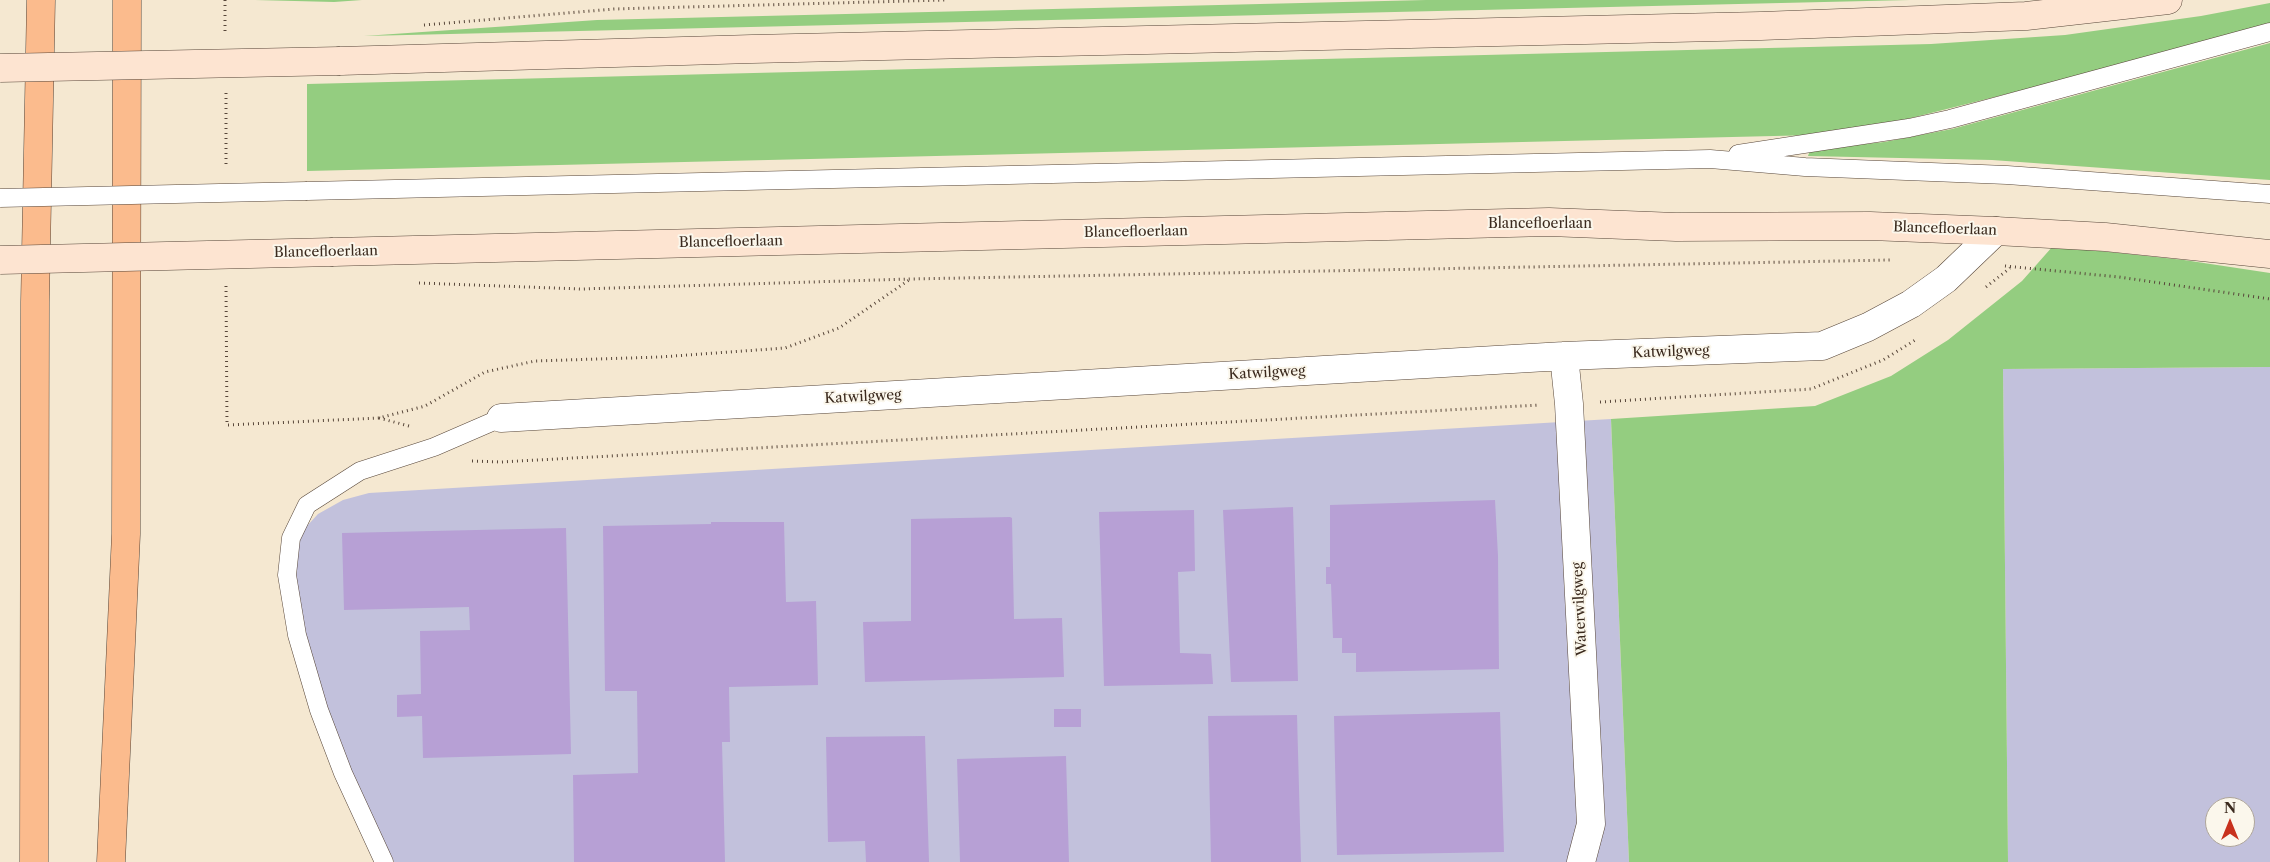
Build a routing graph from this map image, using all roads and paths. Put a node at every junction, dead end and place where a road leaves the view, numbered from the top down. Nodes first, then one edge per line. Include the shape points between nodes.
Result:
1 (41, 0) edge
2 (126, 0) edge
3 (945, 0) edge
4 (2168, 0) edge
5 (869, 1) edge
6 (416, 26) dead end
7 (2270, 32) edge
8 (0, 68) edge
9 (1710, 158) junction
10 (2270, 194) edge
11 (0, 198) edge
12 (1996, 231) junction
13 (2270, 240) edge
14 (2244, 252) junction
15 (2270, 254) edge
16 (1967, 259) junction
17 (0, 260) edge
18 (1898, 260) dead end
19 (2010, 267) junction
20 (910, 279) junction
21 (418, 283) dead end
22 (1982, 290) dead end
23 (2270, 299) edge
24 (1922, 335) dead end
25 (1564, 356) junction
26 (1569, 404) junction
27 (379, 418) junction
28 (501, 418) joint
29 (227, 425) dead end
30 (413, 427) dead end
31 (501, 462) dead end
32 (34, 862) edge
33 (111, 862) edge
34 (384, 862) edge
35 (1581, 862) edge

1 - 32 highway via 35,302
2 - 33 highway via 126,534
3 - 5 path
4 - 8 main road, bridge via 2026,16 1760,26
5 - 6 path via 614,9
7 - 9 lane via 1950,119
9 - 10 lane via 1814,168 2007,175
9 - 11 lane, bridge
12 - 14 main road, Blancefloerlaan via 2105,237
12 - 16 street, Katwilgweg
12 - 17 main road, Blancefloerlaan, bridge via 1549,222
13 - 14 lane
14 - 15 main road, Blancefloerlaan
16 - 19 path
16 - 25 street, Katwilgweg via 1911,304 1822,346
18 - 20 path
19 - 22 path
19 - 23 path via 2120,277
20 - 21 path via 581,289
20 - 27 path via 839,328 785,348 535,361 484,372 425,406
24 - 26 path via 1883,360 1811,389
25 - 26 street, Waterwilgweg
25 - 28 street, Katwilgweg
26 - 31 path
26 - 35 street, Waterwilgweg via 1591,824
27 - 29 path
27 - 30 path
28 - 34 lane via 434,447 360,471 307,504 291,538 288,575 297,635 319,710

